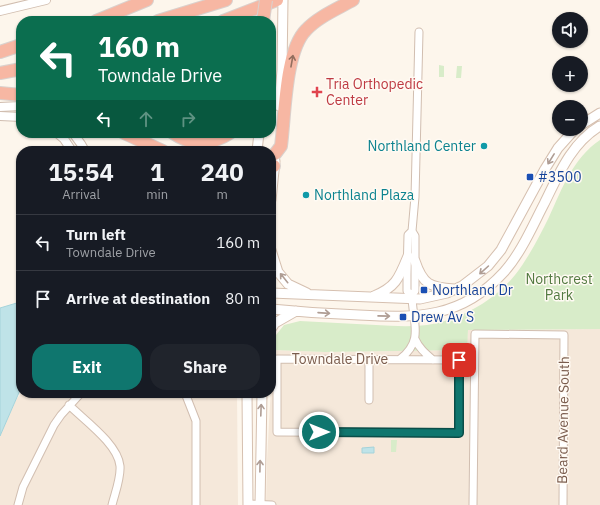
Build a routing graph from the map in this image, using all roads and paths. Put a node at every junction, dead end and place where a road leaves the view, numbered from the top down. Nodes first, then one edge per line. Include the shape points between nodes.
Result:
1 (46, 0) edge
2 (147, 0) edge
3 (226, 0) edge
4 (277, 0) edge
5 (283, 0) edge
6 (353, 0) edge
7 (263, 3) edge
8 (0, 11) edge
9 (108, 16) edge
10 (174, 16) edge
11 (234, 16) edge
12 (245, 16) edge
13 (263, 16) edge
14 (419, 32) dead end
15 (16, 47) edge
16 (0, 52) edge
17 (16, 54) edge
18 (0, 57) edge
19 (16, 70) edge
20 (0, 73) edge
21 (0, 93) edge
22 (16, 95) edge
23 (16, 106) edge
24 (0, 107) edge
25 (600, 113) edge
26 (0, 116) edge
27 (16, 117) edge
28 (588, 121) edge
29 (600, 126) edge
30 (569, 136) edge
31 (135, 138) edge
32 (181, 138) edge
33 (223, 138) edge
34 (152, 146) edge
35 (275, 146) edge
36 (276, 157) edge
37 (411, 259) junction
38 (276, 266) edge
39 (455, 289) junction
40 (276, 293) edge
41 (310, 295) junction
42 (370, 297) junction
43 (412, 297) junction
44 (276, 309) edge
45 (296, 311) junction
46 (414, 316) junction
47 (276, 322) edge
48 (415, 339) junction
49 (369, 360) junction
50 (400, 360) junction
51 (432, 360) junction
52 (76, 398) edge
53 (187, 398) edge
54 (247, 398) edge
55 (262, 398) edge
56 (369, 400) dead end
57 (69, 405) junction
58 (18, 505) edge
59 (112, 505) edge
60 (196, 505) edge
61 (248, 505) edge
62 (260, 505) edge
63 (272, 505) edge
64 (473, 505) edge
65 (562, 505) edge

1 - 8 street
2 - 9 highway
3 - 10 highway
4 - 7 highway
5 - 35 main road via 282,70
36 -> 6 highway via 281,146 293,54 299,39 307,28
7 - 11 highway
7 - 12 highway
7 - 13 highway, bridge
14 - 37 street via 414,197 412,231 408,236
15 - 16 highway
17 - 18 highway
19 - 20 highway
21 - 22 highway
23 - 24 street
25 - 28 main road
26 - 27 street
29 - 46 main road via 576,148 565,163 526,239 504,272 476,296 458,306
30 -> 39 main road via 545,169 501,250 476,277
31 - 34 highway
32 - 33 highway via 204,142
37 - 39 main road via 425,281 436,287
37 - 42 main road via 394,285
37 - 43 street via 407,291
41 -> 38 main road via 288,284
39 - 43 main road via 430,298
40 - 41 main road
41 - 42 main road
42 - 43 main road
43 - 46 street
44 - 45 main road
45 -> 46 main road
45 - 47 main road
46 - 48 street
48 - 50 street, Towndale Drive via 413,346
48 - 51 street
49 - 50 street, Towndale Drive
49 - 51 street, Towndale Drive via 277,359 276,432 459,433 459,360
49 - 56 street
50 - 51 street, Towndale Drive
52 - 57 street
53 - 60 street via 196,421
54 - 61 main road
62 -> 55 main road
57 - 58 street via 48,436 23,486
57 - 59 street via 114,449 118,457 119,476
61 - 62 street
62 - 63 street
64 - 65 street, Beard Avenue South via 474,334 564,335

